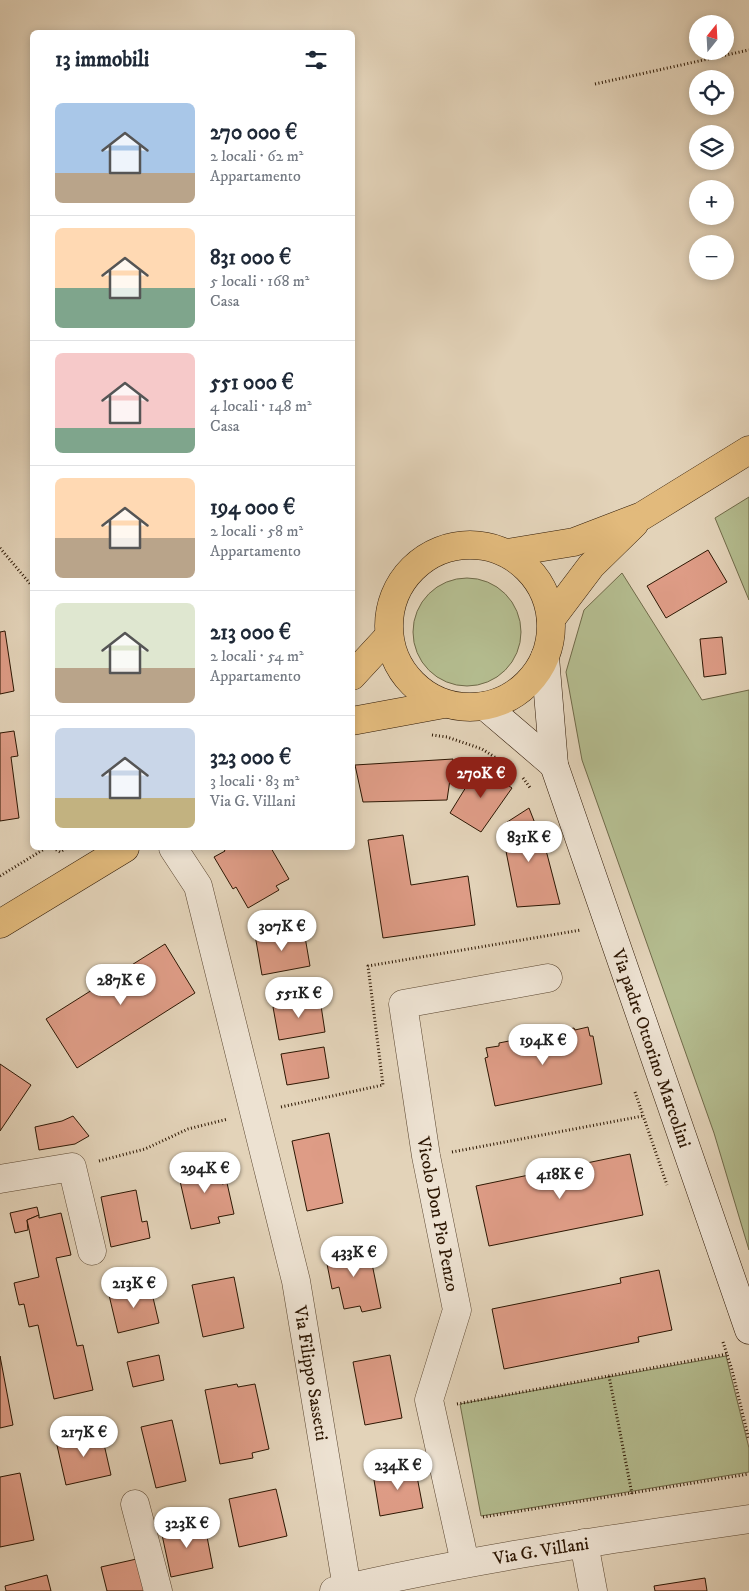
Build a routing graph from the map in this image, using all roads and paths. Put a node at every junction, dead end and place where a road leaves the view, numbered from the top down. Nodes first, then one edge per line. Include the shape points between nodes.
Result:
1 (749, 50) edge
2 (595, 84) dead end
3 (749, 450) edge
4 (642, 516) junction
5 (0, 548) edge
6 (507, 553) junction
7 (30, 584) edge
8 (551, 619) junction
9 (388, 637) junction
10 (545, 657) junction
11 (355, 673) edge
12 (444, 704) junction
13 (485, 706) junction
14 (355, 720) edge
15 (430, 735) dead end
16 (554, 765) junction
17 (534, 792) dead end
18 (43, 850) edge
19 (123, 850) edge
20 (174, 850) edge
21 (0, 876) edge
22 (0, 924) edge
23 (548, 978) dead end
24 (634, 1090) dead end
25 (254, 1112) junction
26 (643, 1116) junction
27 (426, 1156) junction
28 (72, 1167) junction
29 (0, 1179) edge
30 (669, 1189) dead end
31 (92, 1251) dead end
32 (749, 1330) edge
33 (720, 1336) dead end
34 (727, 1354) junction
35 (609, 1376) junction
36 (431, 1408) junction
37 (749, 1440) edge
38 (749, 1474) edge
39 (632, 1494) junction
40 (136, 1504) dead end
41 (749, 1519) edge
42 (455, 1522) junction
43 (584, 1543) junction
44 (465, 1563) junction
45 (341, 1590) edge
46 (158, 1591) edge
47 (592, 1591) edge

1 - 2 path
3 - 4 main road
4 - 6 main road via 574,542
4 - 8 main road via 591,566
5 - 7 path
6 - 8 main road via 537,580
6 - 9 main road via 483,546 457,545 433,553 412,568 397,588 389,612
8 - 10 main road
9 - 11 main road
9 - 12 main road via 395,659 407,679 424,694
10 - 13 main road via 535,675 521,689 504,700
10 - 16 street, Via padre Ottorino Marcolini
12 - 13 main road via 464,708
12 - 14 main road
13 - 16 street
15 - 17 path via 482,749 521,774
16 - 32 street, Via padre Ottorino Marcolini
18 - 21 path
19 - 22 main road
20 - 25 street, Via Filippo Sassetti via 198,886
23 - 27 street, Vicolo Don Pio Penzo via 403,1004
24 - 26 path
25 - 28 path via 188,1129 145,1149
25 - 45 street, Via Filippo Sassetti via 296,1281
26 - 27 path
26 - 30 path
27 - 36 street, Vicolo Don Pio Penzo via 457,1310 429,1400
28 - 29 street
28 - 31 street
33 - 34 path
34 - 35 path
34 - 37 path
35 - 36 path
35 - 39 path
36 - 42 street, Vicolo Don Pio Penzo
38 - 39 path
39 - 42 path
40 - 46 street
41 - 43 street, Via G. Villani
42 - 44 street, Vicolo Don Pio Penzo
43 - 44 street, Via G. Villani
43 - 47 street
44 - 45 street, Via G. Villani

